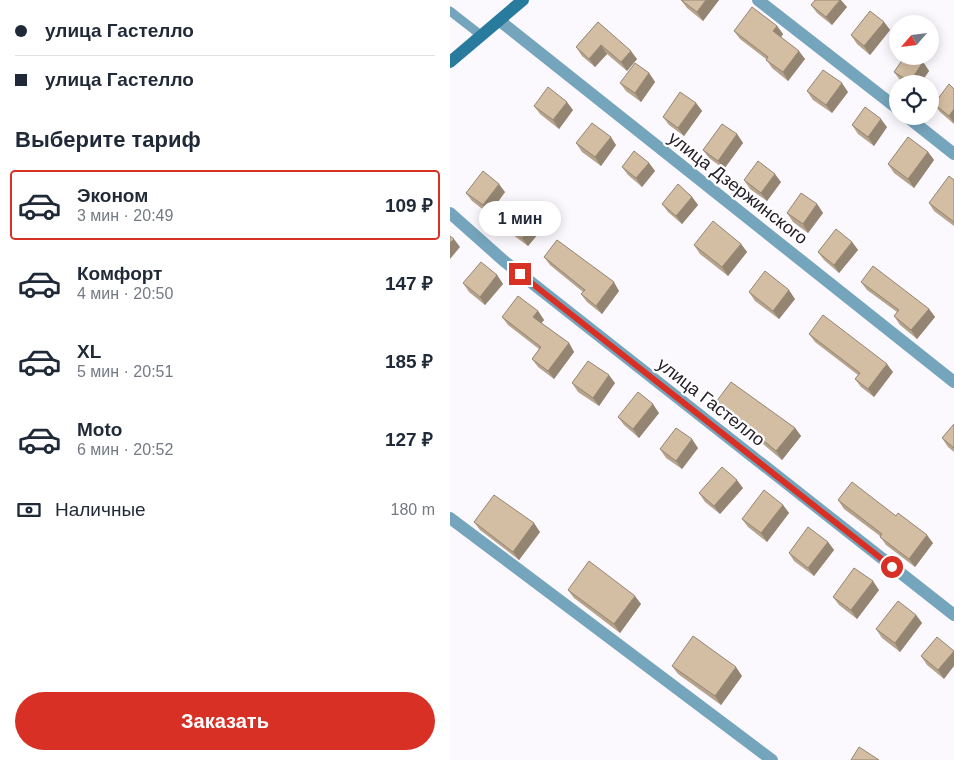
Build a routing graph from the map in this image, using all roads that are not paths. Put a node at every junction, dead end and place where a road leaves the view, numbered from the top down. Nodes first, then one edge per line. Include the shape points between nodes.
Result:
1 (523, 0) edge
2 (758, 0) edge
3 (450, 11) edge
4 (500, 21) junction
5 (482, 36) junction
6 (450, 62) edge
7 (889, 103) edge
8 (917, 125) edge
9 (954, 154) edge
10 (450, 213) edge
11 (954, 382) edge
12 (450, 518) edge
13 (954, 615) edge
14 (772, 760) edge

1 - 4 street
2 - 7 street
3 - 5 lane
4 - 5 street
4 - 11 street, улица Дзержинского
5 - 6 street
8 - 9 street
10 - 13 street, улица Гастелло via 504,261
12 - 14 street

